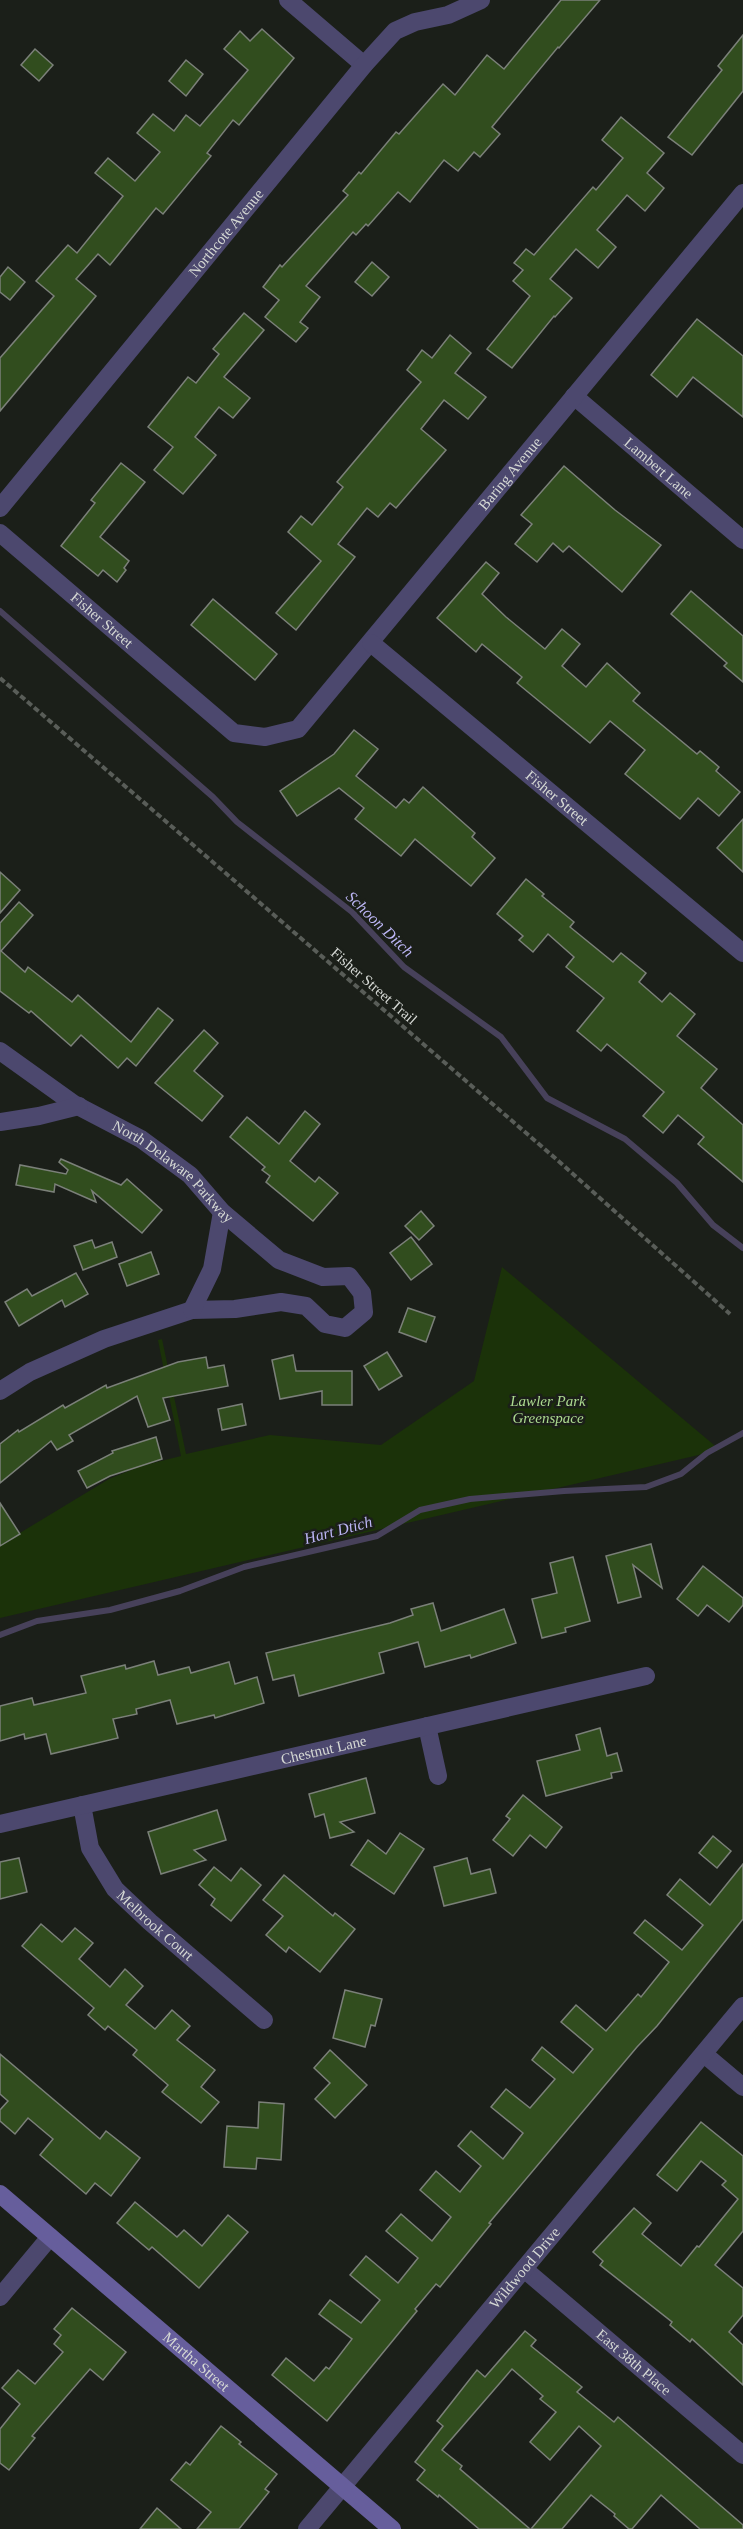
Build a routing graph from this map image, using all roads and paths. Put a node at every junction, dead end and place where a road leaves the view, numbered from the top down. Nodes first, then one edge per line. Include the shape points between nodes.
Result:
1 (288, 0) edge
2 (481, 0) edge
3 (364, 65) junction
4 (743, 193) edge
5 (574, 396) junction
6 (0, 508) edge
7 (0, 533) edge
8 (743, 540) edge
9 (371, 643) junction
10 (0, 678) edge
11 (266, 737) joint
12 (743, 953) edge
13 (0, 1051) edge
14 (79, 1106) junction
15 (0, 1122) edge
16 (222, 1212) junction
17 (192, 1310) junction
18 (730, 1314) dead end
19 (0, 1391) edge
20 (646, 1676) dead end
21 (427, 1726) junction
22 (438, 1776) dead end
23 (82, 1805) junction
24 (0, 1824) edge
25 (743, 2007) edge
26 (264, 2020) dead end
27 (704, 2054) junction
28 (743, 2087) edge
29 (0, 2194) edge
30 (50, 2236) junction
31 (524, 2269) junction
32 (0, 2297) edge
33 (743, 2455) edge
34 (342, 2487) junction
35 (307, 2529) edge
36 (392, 2529) edge

1 - 3 street
2 - 3 street, Northcote Avenue via 395,31
3 - 6 street, Northcote Avenue
4 - 5 street, Baring Avenue
5 - 8 street, Lambert Lane
5 - 9 street, Baring Avenue
7 - 11 street, Fisher Street via 234,733
9 - 11 street, Baring Avenue via 298,729
9 - 12 street, Fisher Street
10 - 18 path, Fisher Street Trail
13 - 14 street, North Delaware Parkway
14 - 15 street
14 - 16 street, North Delaware Parkway via 141,1139 190,1175
16 - 17 street via 212,1269
16 - 17 street, North Delaware Parkway via 279,1260 323,1277 349,1276 362,1293 364,1312 345,1328 325,1324 306,1306 281,1302
17 - 19 street via 104,1339 30,1372
20 - 21 street, Chestnut Lane
21 - 22 street
21 - 23 street, Chestnut Lane
23 - 24 street, Chestnut Lane
23 - 26 street, Melbrook Court via 90,1848 115,1888
25 - 27 street, Wildwood Drive
27 - 28 street
27 - 31 street, Wildwood Drive
29 - 30 street, Martha Street
30 - 32 street
30 - 34 street, Martha Street
31 - 33 street, East 38th Place
31 - 34 street, Wildwood Drive
34 - 35 street, Wildwood Drive
34 - 36 street, Martha Street

